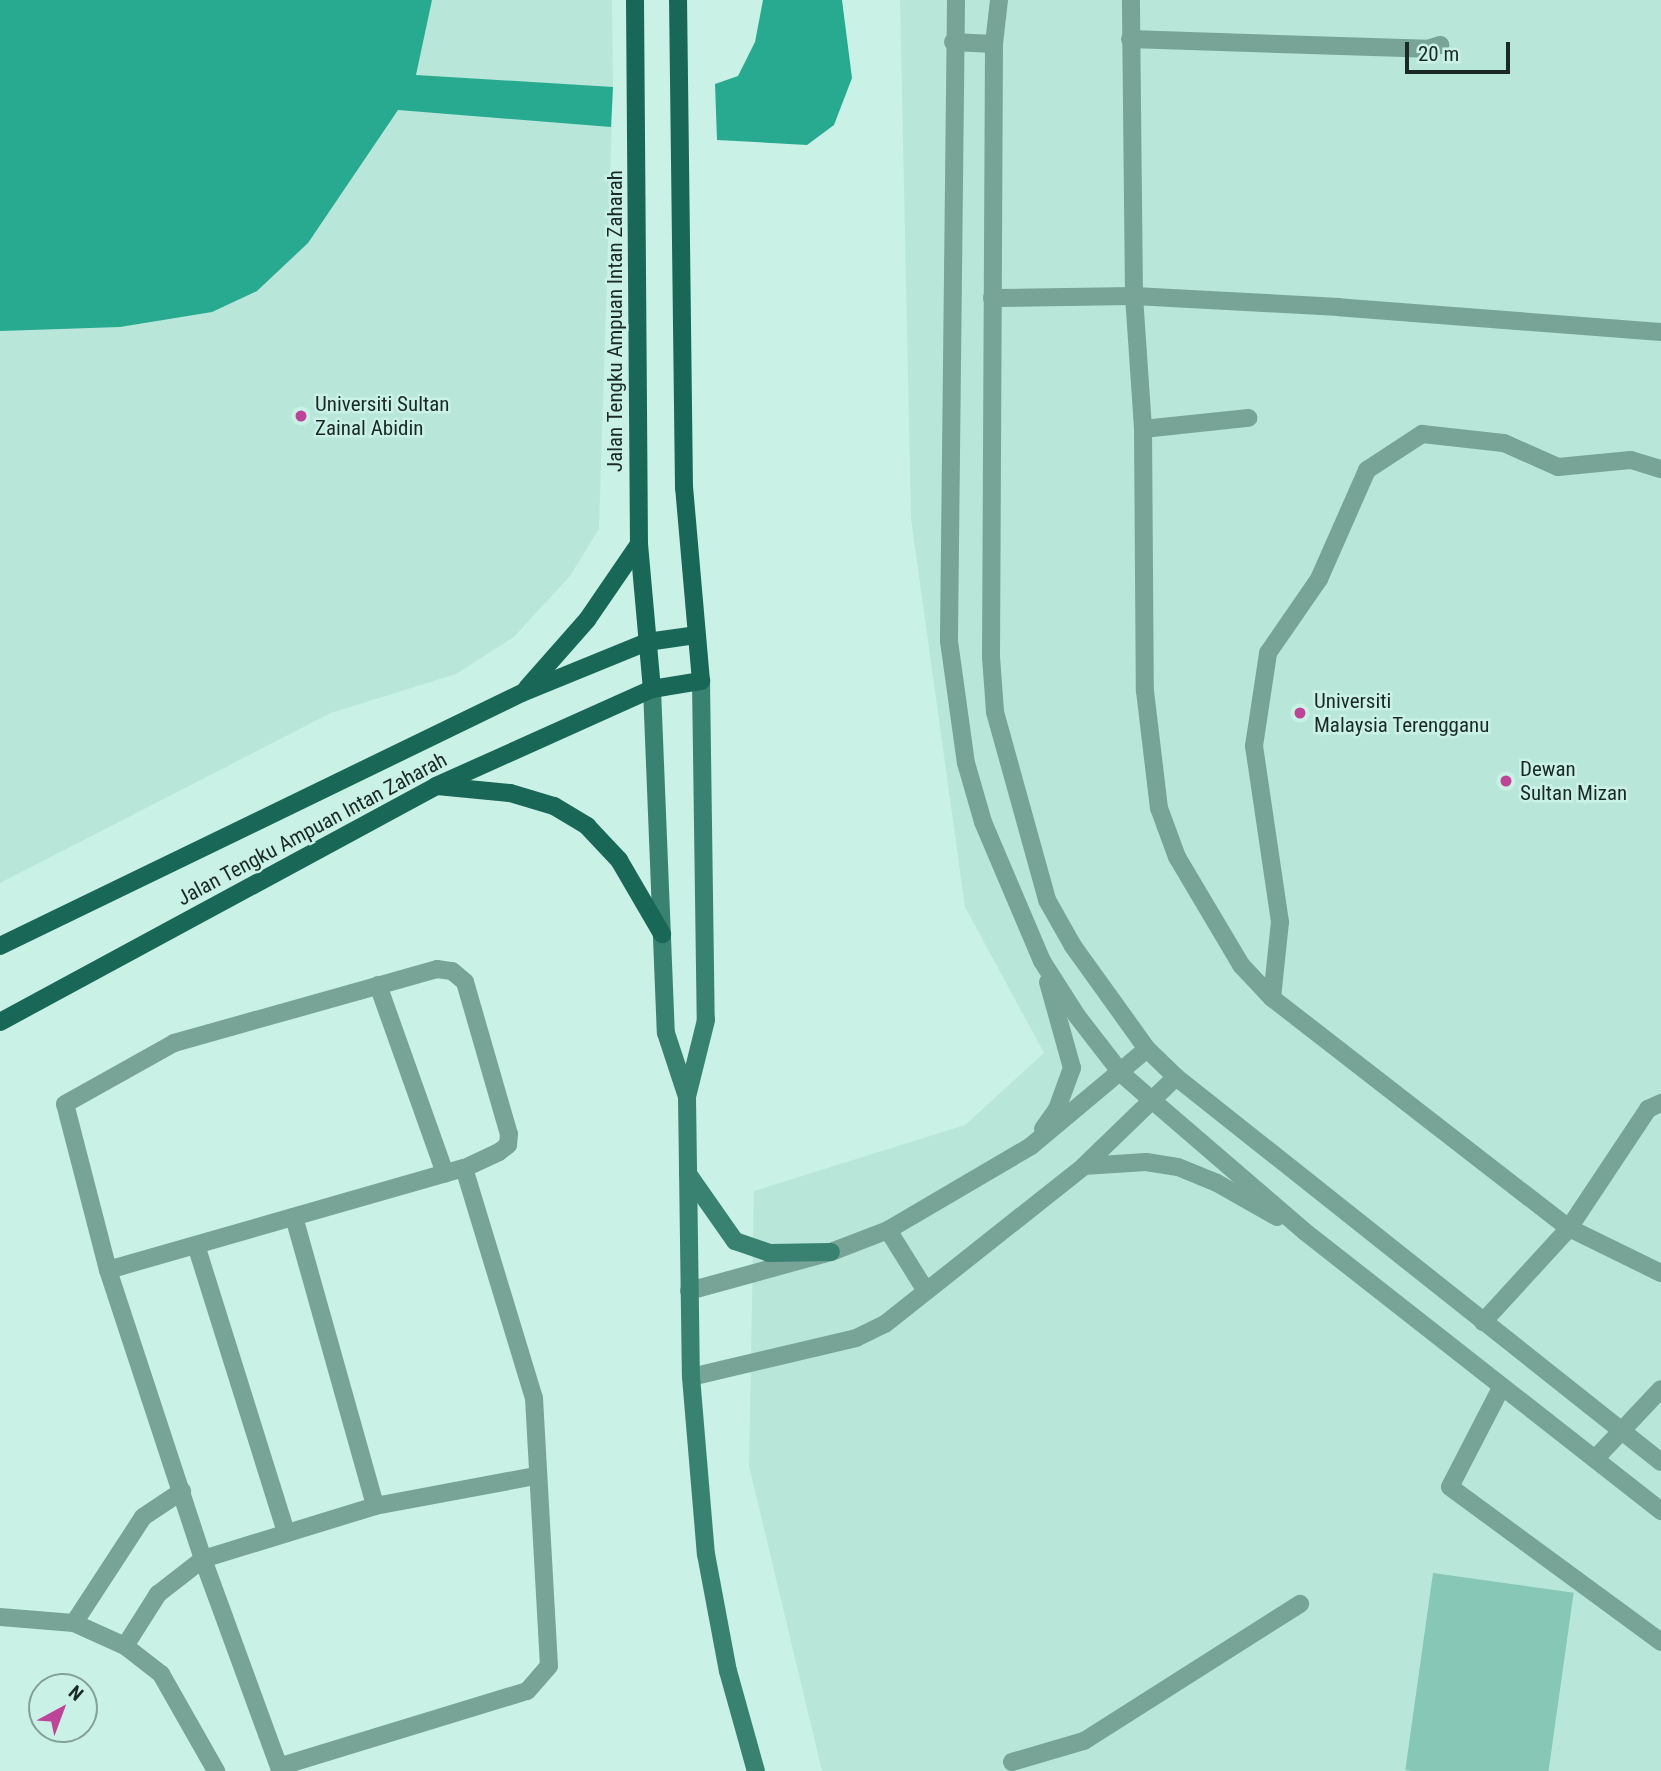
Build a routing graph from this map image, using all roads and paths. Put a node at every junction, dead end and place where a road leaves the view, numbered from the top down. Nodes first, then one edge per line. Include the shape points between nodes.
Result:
1 (635, 0) edge
2 (678, 0) edge
3 (956, 0) edge
4 (999, 0) edge
5 (1131, 0) edge
6 (1130, 39) junction
7 (953, 42) junction
8 (994, 44) junction
9 (1440, 45) dead end
10 (1134, 296) junction
11 (992, 298) junction
12 (1661, 332) edge
13 (1248, 418) dead end
14 (1143, 429) junction
15 (1661, 469) edge
16 (639, 544) junction
17 (696, 635) junction
18 (647, 642) junction
19 (701, 681) junction
20 (652, 689) junction
21 (522, 693) junction
22 (436, 786) junction
23 (662, 934) junction
24 (0, 946) edge
25 (1042, 961) junction
26 (378, 985) junction
27 (1272, 998) junction
28 (0, 1022) edge
29 (1147, 1049) junction
30 (1122, 1074) junction
31 (1177, 1077) junction
32 (687, 1097) junction
33 (1153, 1101) junction
34 (1661, 1103) edge
35 (1031, 1146) junction
36 (1084, 1166) junction
37 (464, 1168) junction
38 (445, 1173) junction
39 (688, 1174) junction
40 (294, 1217) junction
41 (1569, 1228) junction
42 (888, 1230) junction
43 (1304, 1231) junction
44 (196, 1245) junction
45 (831, 1252) junction
46 (108, 1270) junction
47 (1661, 1273) edge
48 (690, 1291) junction
49 (926, 1291) junction
50 (1483, 1322) junction
51 (691, 1377) junction
52 (1501, 1388) junction
53 (1661, 1389) edge
54 (1622, 1432) junction
55 (1595, 1459) junction
56 (1661, 1462) edge
57 (535, 1476) junction
58 (183, 1492) junction
59 (375, 1506) junction
60 (1661, 1511) edge
61 (286, 1532) junction
62 (202, 1559) junction
63 (1300, 1604) dead end
64 (0, 1617) edge
65 (74, 1623) junction
66 (1661, 1642) edge
67 (125, 1646) junction
68 (1012, 1762) dead end
69 (215, 1771) edge
70 (756, 1771) edge

1 - 16 main road, Jalan Tengku Ampuan Intan Zaharah
2 - 17 main road via 684,488
3 - 7 street
4 - 8 street
5 - 6 street
6 - 9 street via 1427,49
6 - 10 street
7 - 8 street
7 - 25 street via 949,641 966,763 983,822
8 - 11 street
10 - 11 street
10 - 12 street
10 - 14 street
11 - 29 street via 991,657 995,712 1046,900
13 - 14 street
14 - 27 street via 1145,691 1159,808 1177,857 1241,965
15 - 27 street via 1631,460 1558,467 1504,443 1422,434 1367,470 1319,579 1268,653 1254,746 1280,922
16 - 18 main road, Jalan Tengku Ampuan Intan Zaharah
16 - 21 main road via 567,647
17 - 18 main road, Jalan Tengku Ampuan Intan Zaharah
17 - 19 main road
18 - 20 main road, Jalan Tengku Ampuan Intan Zaharah
18 - 21 main road, Jalan Tengku Ampuan Intan Zaharah
19 - 20 main road, Jalan Tengku Ampuan Intan Zaharah
19 - 32 main road via 706,1020
20 - 22 main road, Jalan Tengku Ampuan Intan Zaharah
20 - 23 main road
21 - 24 main road, Jalan Tengku Ampuan Intan Zaharah
22 - 23 main road via 510,793 554,806 587,825 619,860
22 - 28 main road, Jalan Tengku Ampuan Intan Zaharah
23 - 32 main road via 666,1033
25 - 30 street
25 - 35 street via 1072,1068 1057,1109
26 - 37 street via 437,968 452,971 465,982 509,1134 508,1145 499,1152
26 - 38 street
26 - 46 street via 174,1043 65,1104
27 - 41 street
29 - 30 street
29 - 31 street
30 - 33 street
30 - 35 street
31 - 33 street
31 - 50 street
32 - 39 main road
33 - 36 street
33 - 43 street
34 - 41 street via 1648,1109
35 - 42 street
36 - 43 street via 1146,1161 1178,1167
36 - 49 street
37 - 38 street
37 - 57 street via 534,1398
38 - 40 street
39 - 45 main road via 735,1241 769,1253
39 - 48 main road
40 - 44 street
40 - 59 street
41 - 47 street
41 - 50 street
42 - 45 street
42 - 49 street
43 - 52 street
44 - 46 street
44 - 61 street
45 - 48 street
46 - 58 street
48 - 51 main road
49 - 51 street via 885,1324 856,1338
50 - 54 street
51 - 70 main road via 706,1554 728,1671
52 - 55 street
52 - 66 street via 1450,1487
53 - 54 street
54 - 55 street
54 - 56 street
55 - 60 street
57 - 59 street
57 - 62 street via 549,1666 541,1681 527,1691 279,1767
58 - 62 street
58 - 65 street via 144,1517
59 - 61 street
61 - 62 street
62 - 67 street via 158,1594
63 - 68 street via 1084,1741
64 - 65 street
65 - 67 street
67 - 69 street via 161,1674

